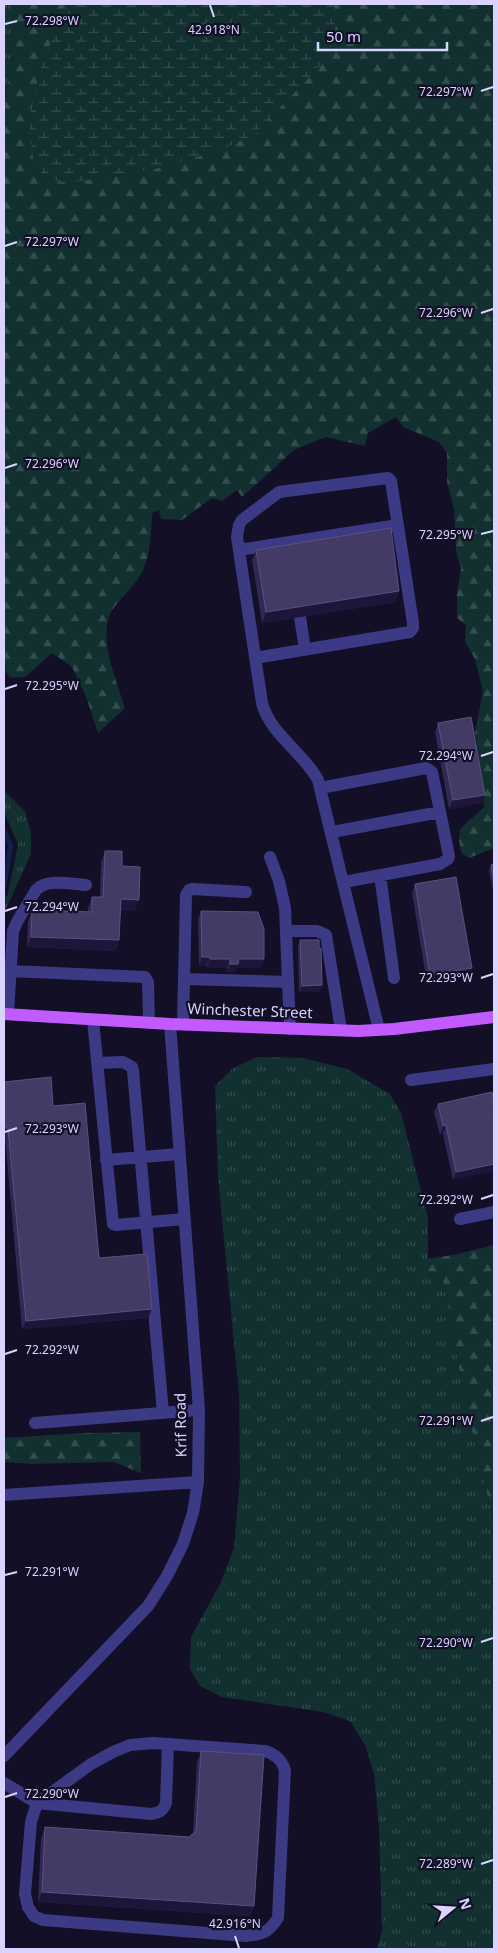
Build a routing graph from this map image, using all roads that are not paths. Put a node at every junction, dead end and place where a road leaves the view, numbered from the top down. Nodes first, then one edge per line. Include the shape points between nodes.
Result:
1 (398, 525) junction
2 (239, 550) junction
3 (300, 617) edge
4 (305, 650) junction
5 (256, 658) junction
6 (320, 788) junction
7 (440, 812) junction
8 (332, 832) junction
9 (270, 857) dead end
10 (380, 875) junction
11 (344, 882) junction
12 (86, 885) dead end
13 (246, 892) dead end
14 (287, 932) junction
15 (10, 972) junction
16 (394, 978) dead end
17 (184, 979) junction
18 (288, 982) junction
19 (6, 1014) edge
20 (494, 1017) edge
21 (93, 1020) junction
22 (149, 1023) junction
23 (170, 1024) junction
24 (183, 1024) junction
25 (290, 1029) junction
26 (341, 1030) junction
27 (379, 1030) junction
28 (97, 1063) junction
29 (494, 1069) edge
30 (411, 1080) dead end
31 (179, 1154) junction
32 (141, 1158) junction
33 (106, 1160) junction
34 (494, 1212) edge
35 (184, 1219) junction
36 (460, 1219) dead end
37 (146, 1222) junction
38 (199, 1410) junction
39 (163, 1413) junction
40 (35, 1424) dead end
41 (198, 1482) junction
42 (4, 1495) edge
43 (9, 1741) edge
44 (168, 1744) junction
45 (4, 1756) edge
46 (4, 1783) edge
47 (37, 1803) junction

1 - 2 street
1 - 2 street via 388,478 286,491 274,495 242,520 237,531
1 - 4 street via 413,628 410,632
2 - 5 street
3 - 4 street
4 - 5 street
5 - 6 street via 264,712 309,766
6 - 7 street via 426,768 432,772
6 - 8 street
7 - 8 street
7 - 10 street via 448,859 440,864
8 - 11 street
9 - 14 street via 281,890
10 - 11 street
10 - 16 street
11 - 27 street
12 - 15 street via 50,883 36,890 13,931
13 - 17 street via 189,890 186,895
14 - 18 street
14 - 26 street via 317,931 326,935
15 - 19 street
15 - 22 street via 145,977 148,982
17 - 18 street
17 - 24 street
18 - 25 street
19 - 21 main road, Winchester Street
20 - 27 main road, Winchester Street
21 - 22 main road, Winchester Street
21 - 28 street
22 - 23 main road, Winchester Street
23 - 24 main road, Winchester Street
23 - 31 street, Krif Road
24 - 25 main road, Winchester Street
25 - 26 main road, Winchester Street
26 - 27 main road, Winchester Street
28 - 32 street via 123,1062 132,1067
28 - 33 street
29 - 30 street
31 - 32 street
31 - 35 street, Krif Road
32 - 33 street
32 - 37 street
33 - 37 street via 113,1224
34 - 36 street
35 - 37 street
35 - 38 street, Krif Road
37 - 39 street
38 - 39 street
38 - 41 street, Krif Road
39 - 40 street
41 - 42 street
41 - 43 street, Krif Road via 193,1514 183,1544 148,1606
43 - 45 street, Krif Road
44 - 47 street via 130,1745 113,1752
44 - 47 street via 166,1803 157,1813
44 - 47 street via 265,1751 283,1762 286,1770 278,1918 271,1929 260,1935 43,1920 34,1916 25,1894 31,1822
46 - 47 street

